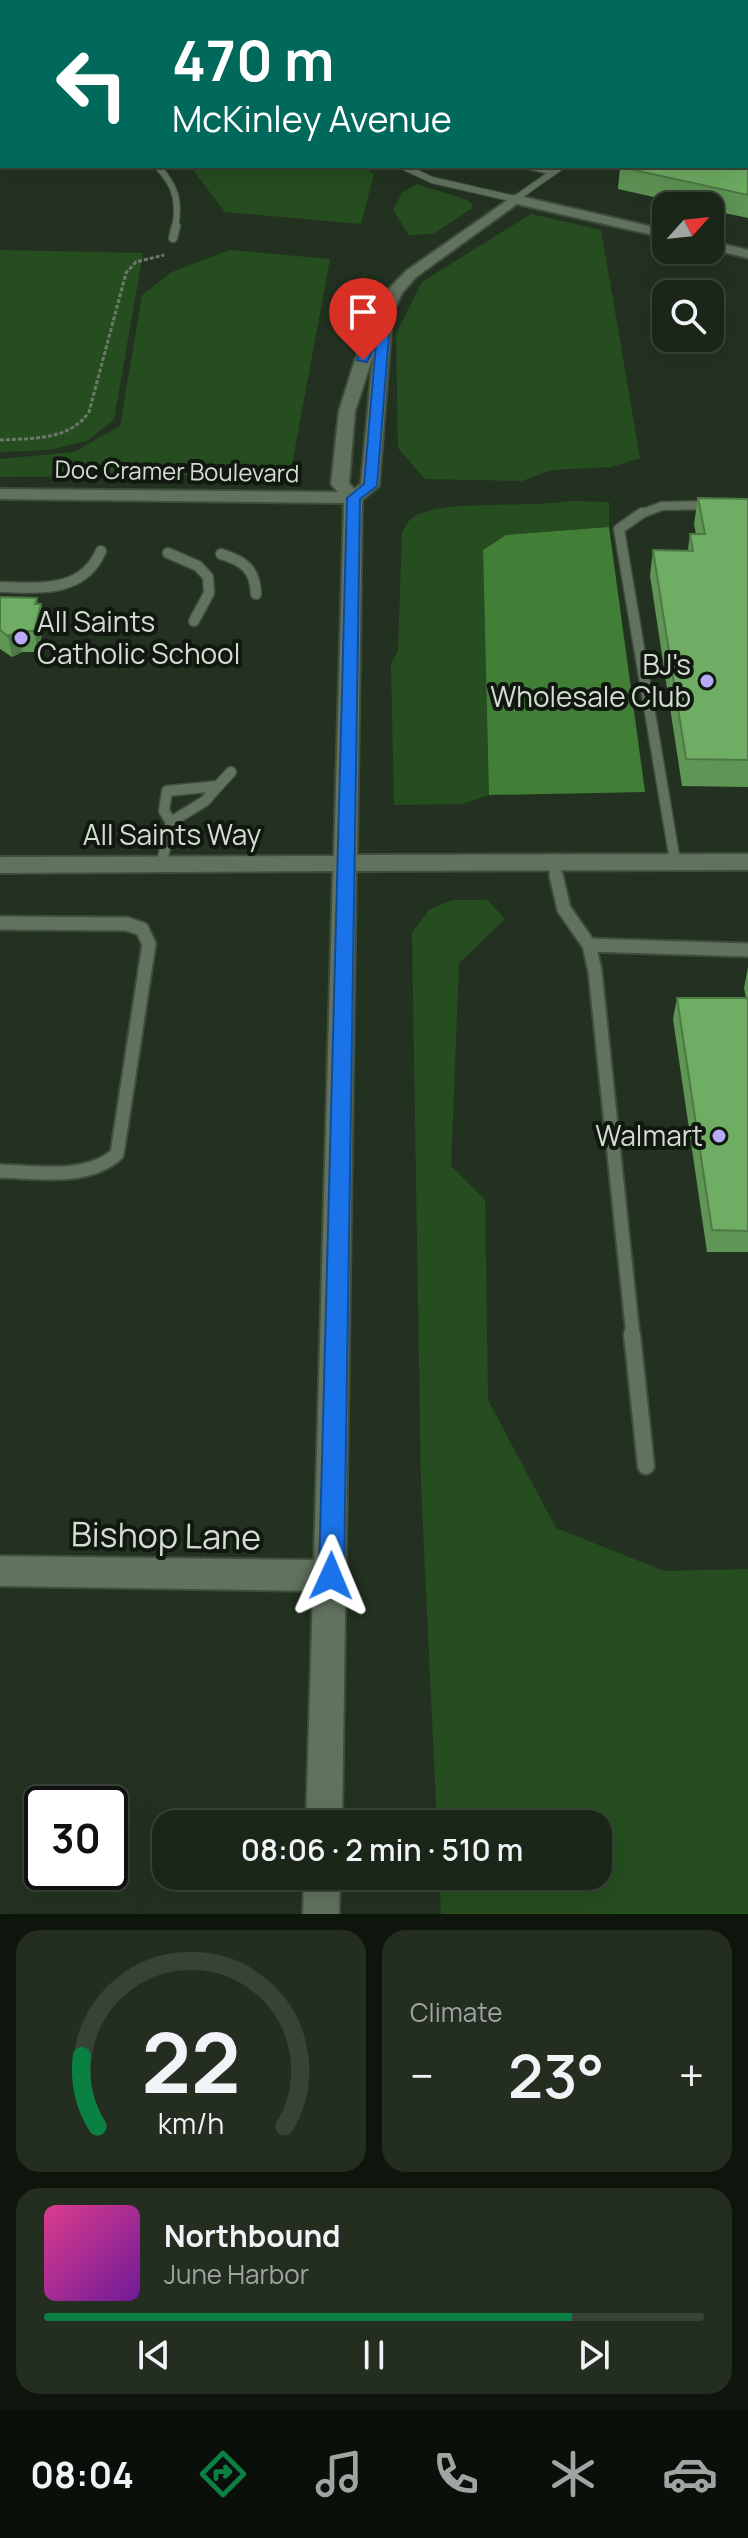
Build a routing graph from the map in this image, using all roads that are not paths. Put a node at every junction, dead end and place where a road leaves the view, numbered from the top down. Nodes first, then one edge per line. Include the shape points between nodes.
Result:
1 (159, 168) edge
2 (406, 168) edge
3 (536, 168) edge
4 (559, 168) edge
5 (553, 172) junction
6 (515, 199) junction
7 (652, 231) edge
8 (173, 238) dead end
9 (724, 248) edge
10 (748, 254) edge
11 (385, 310) junction
12 (0, 494) edge
13 (353, 498) junction
14 (718, 505) edge
15 (101, 551) dead end
16 (168, 553) dead end
17 (221, 554) dead end
18 (0, 587) edge
19 (256, 594) dead end
20 (194, 621) dead end
21 (231, 772) dead end
22 (218, 786) junction
23 (171, 822) junction
24 (552, 859) junction
25 (675, 861) junction
26 (748, 862) edge
27 (344, 864) junction
28 (0, 865) edge
29 (161, 866) junction
30 (0, 923) edge
31 (589, 945) junction
32 (748, 950) edge
33 (0, 1171) edge
34 (646, 1466) dead end
35 (0, 1571) edge
36 (331, 1576) junction
37 (324, 1810) edge
38 (322, 1890) edge
39 (321, 1914) edge

1 - 8 lane via 178,196
2 - 6 lane via 432,180
3 - 5 lane
4 - 5 lane
5 - 6 lane
6 - 7 street
6 - 11 street via 411,274
9 - 10 street
11 - 13 street via 370,486
11 - 13 street via 347,411 340,484
12 - 13 street, Doc Cramer Boulevard
13 - 27 street
14 - 25 lane via 650,508 619,529
15 - 18 lane via 94,569 70,584
16 - 20 lane via 190,560 210,580
17 - 19 lane via 249,568
21 - 22 lane
22 - 23 lane via 205,801
22 - 23 lane via 167,791 164,811
23 - 29 lane
24 - 25 street, All Saints Way
24 - 27 street, All Saints Way
24 - 31 lane via 564,909
25 - 26 street, All Saints Way
27 - 29 street, All Saints Way
27 - 36 street
28 - 29 street, All Saints Way
30 - 33 lane via 127,924 142,929 149,944 117,1154 84,1171
31 - 32 lane
31 - 34 lane
35 - 36 street, Bishop Lane
36 - 37 street
38 - 39 street

